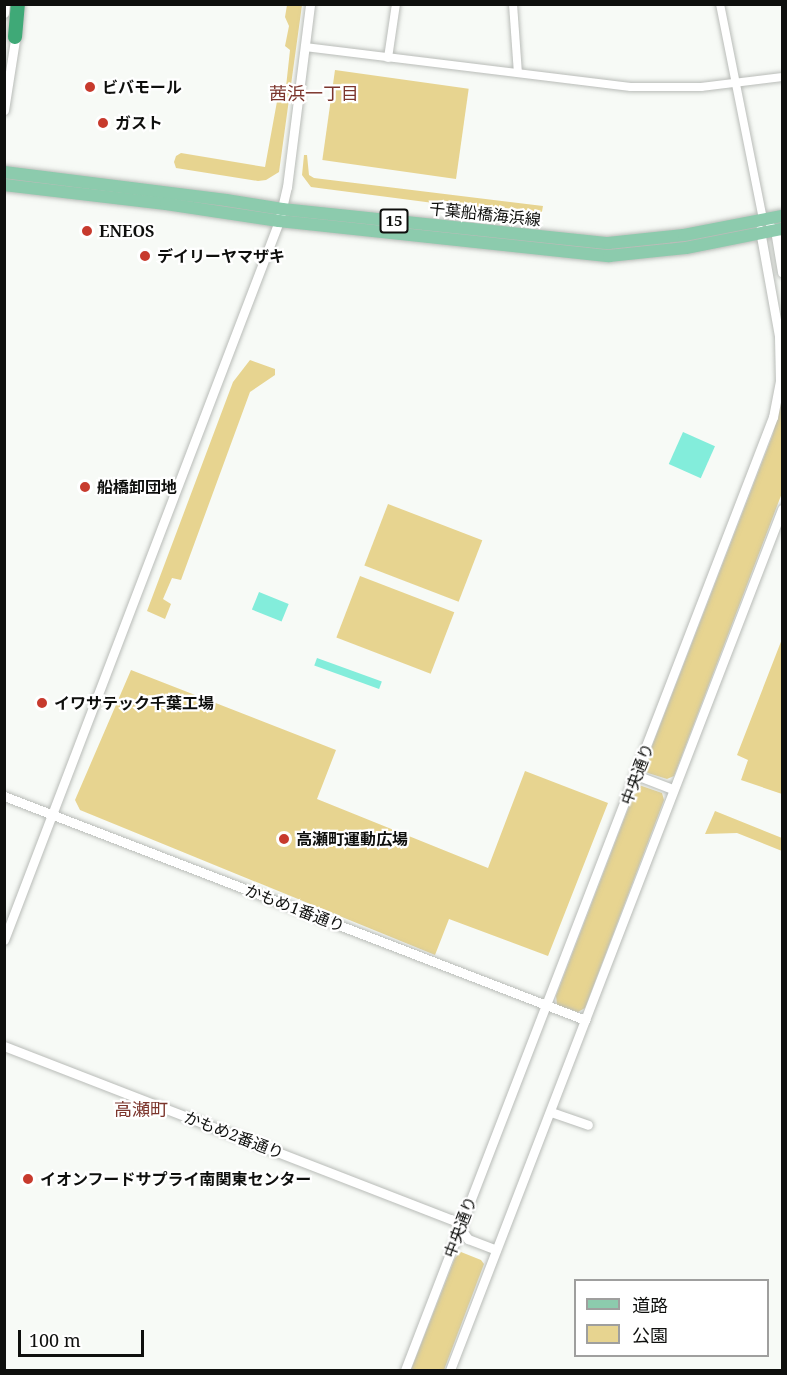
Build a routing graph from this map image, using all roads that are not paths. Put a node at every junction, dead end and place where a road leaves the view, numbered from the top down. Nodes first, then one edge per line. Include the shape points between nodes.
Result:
1 (6, 4) edge
2 (18, 4) edge
3 (24, 4) edge
4 (309, 4) edge
5 (396, 4) edge
6 (513, 4) edge
7 (720, 4) edge
8 (4, 13) edge
9 (15, 37) junction
10 (304, 47) junction
11 (388, 58) junction
12 (518, 73) junction
13 (783, 77) edge
14 (737, 84) junction
15 (4, 110) edge
16 (4, 172) edge
17 (4, 185) edge
18 (281, 215) junction
19 (783, 216) edge
20 (763, 220) junction
21 (779, 229) edge
22 (759, 233) junction
23 (783, 272) edge
24 (783, 509) edge
25 (636, 775) junction
26 (673, 789) junction
27 (4, 796) edge
28 (52, 815) junction
29 (4, 940) edge
30 (547, 1006) junction
31 (585, 1020) junction
32 (4, 1046) edge
33 (550, 1112) junction
34 (588, 1125) dead end
35 (460, 1227) junction
36 (496, 1250) junction
37 (405, 1371) edge
38 (450, 1371) edge

1 - 8 street
2 - 9 highway
3 - 9 street
4 - 10 street
5 - 11 street
6 - 12 street
7 - 14 street
9 - 15 street
10 - 11 street
10 - 18 street
11 - 12 street
12 - 14 street via 597,85 664,89
13 - 14 street
14 - 20 street
16 - 18 main road, 千葉船橋海浜線 / 15 via 216,198
17 - 18 main road, 千葉船橋海浜線 / 15
18 - 20 main road, 千葉船橋海浜線 / 15 via 608,243 684,235
18 - 22 main road, 千葉船橋海浜線 / 15 via 609,256 686,248
18 - 28 street
19 - 20 main road, 千葉船橋海浜線 / 15
20 - 21 street
20 - 22 street
21 - 22 main road, 千葉船橋海浜線 / 15
21 - 23 street
22 - 25 street, 中央通り via 779,336 778,396 768,433
24 - 26 street
25 - 26 street
25 - 30 street, 中央通り
26 - 31 street
27 - 28 street, かもめ1番通り
28 - 29 street
28 - 30 street, かもめ1番通り
30 - 31 street, かもめ1番通り
30 - 35 street, 中央通り
31 - 33 street
32 - 35 street, かもめ2番通り via 451,1219
33 - 34 street
33 - 36 street
35 - 36 street, かもめ2番通り via 468,1239
35 - 37 street, 中央通り
36 - 38 street

